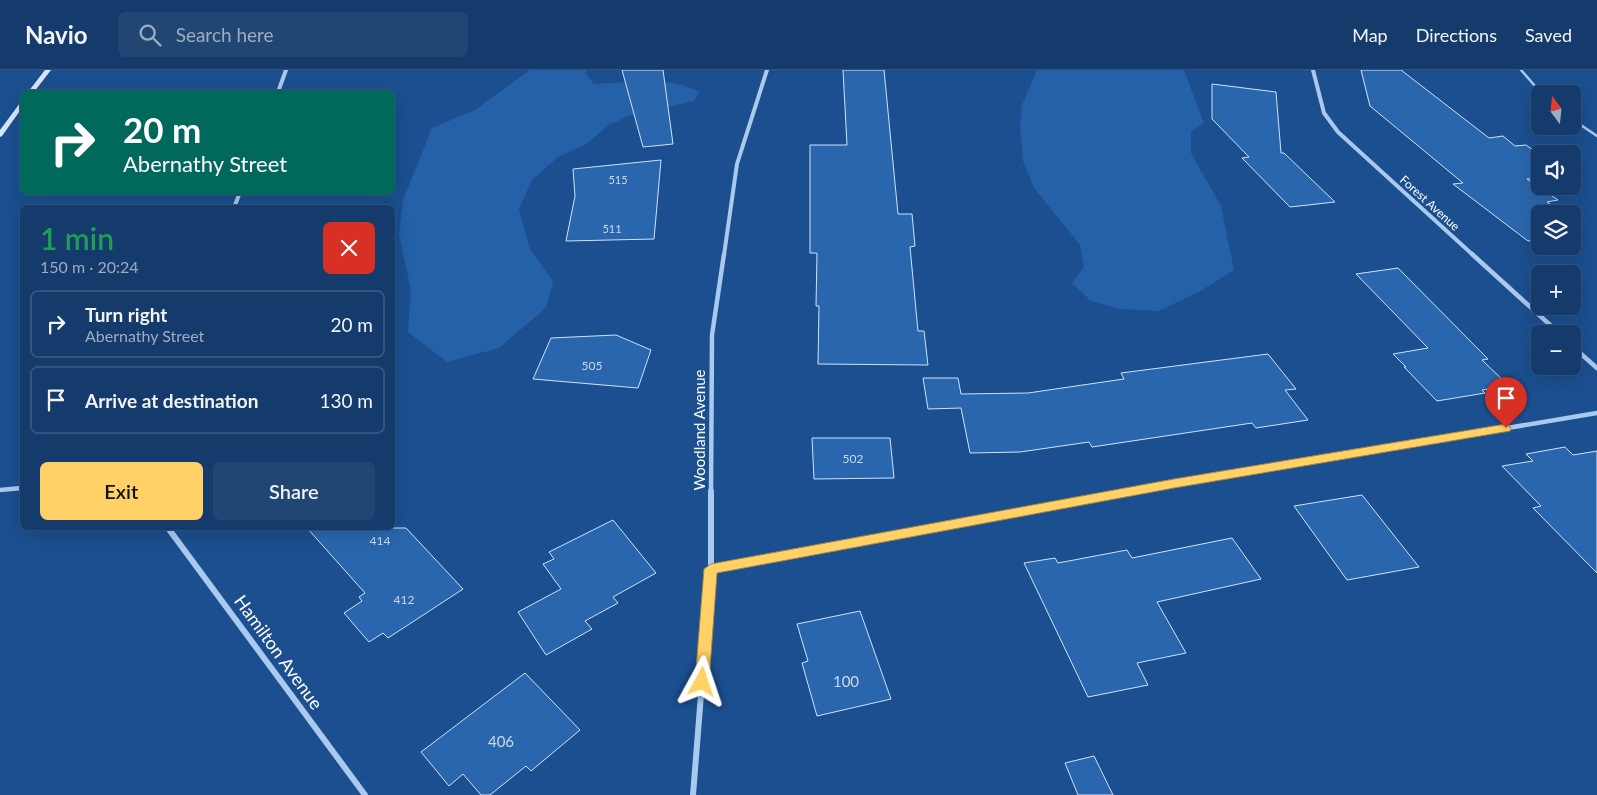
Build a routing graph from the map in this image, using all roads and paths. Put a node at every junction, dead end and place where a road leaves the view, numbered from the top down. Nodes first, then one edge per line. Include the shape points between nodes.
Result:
1 (48, 70) edge
2 (286, 70) edge
3 (767, 70) edge
4 (1313, 70) edge
5 (1521, 70) edge
6 (1534, 85) edge
7 (33, 90) edge
8 (279, 90) edge
9 (20, 107) edge
10 (1581, 124) edge
11 (0, 135) edge
12 (1597, 136) edge
13 (1550, 325) edge
14 (1581, 354) edge
15 (1597, 368) edge
16 (1597, 413) edge
17 (20, 488) edge
18 (0, 490) edge
19 (169, 530) edge
20 (711, 569) junction
21 (365, 795) edge
22 (693, 795) edge

1 - 7 street
2 - 8 street
3 - 20 street, Woodland Avenue via 736,164 712,335
4 - 13 street, Forest Avenue via 1324,114 1338,132
5 - 6 lane
9 - 11 street
10 - 12 lane
14 - 15 street
16 - 20 street via 1183,482
17 - 18 street
19 - 21 street, Hamilton Avenue
20 - 22 street, Woodland Avenue

